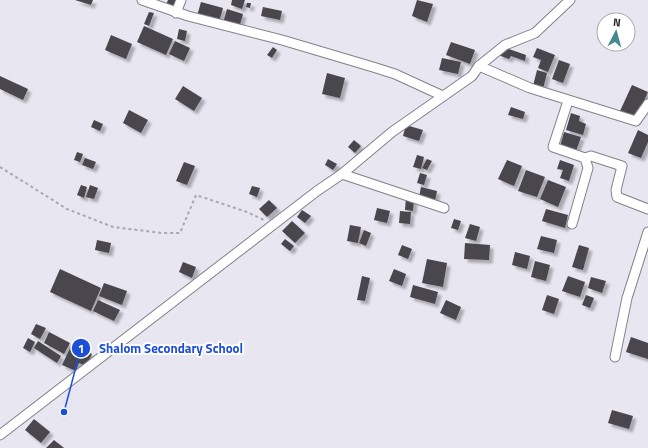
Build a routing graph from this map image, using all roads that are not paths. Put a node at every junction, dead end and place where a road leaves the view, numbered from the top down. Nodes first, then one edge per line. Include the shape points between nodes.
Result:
1 (142, 0) edge
2 (181, 0) edge
3 (570, 0) edge
4 (176, 12) junction
5 (479, 66) junction
6 (443, 96) junction
7 (568, 100) junction
8 (648, 104) edge
9 (585, 158) junction
10 (342, 174) junction
11 (444, 208) dead end
12 (648, 209) edge
13 (572, 224) dead end
14 (648, 232) edge
15 (615, 357) dead end
16 (0, 435) edge

1 - 4 street
2 - 4 street
3 - 5 street via 535,33 505,44
4 - 6 street via 374,67
5 - 6 street via 472,76
5 - 7 street via 530,88
6 - 10 street via 382,140
7 - 8 street via 636,121
7 - 9 street via 553,147
9 - 12 street via 591,156 622,166 616,190 617,197
9 - 13 street via 588,168
10 - 11 street
10 - 16 street
14 - 15 street via 627,298

